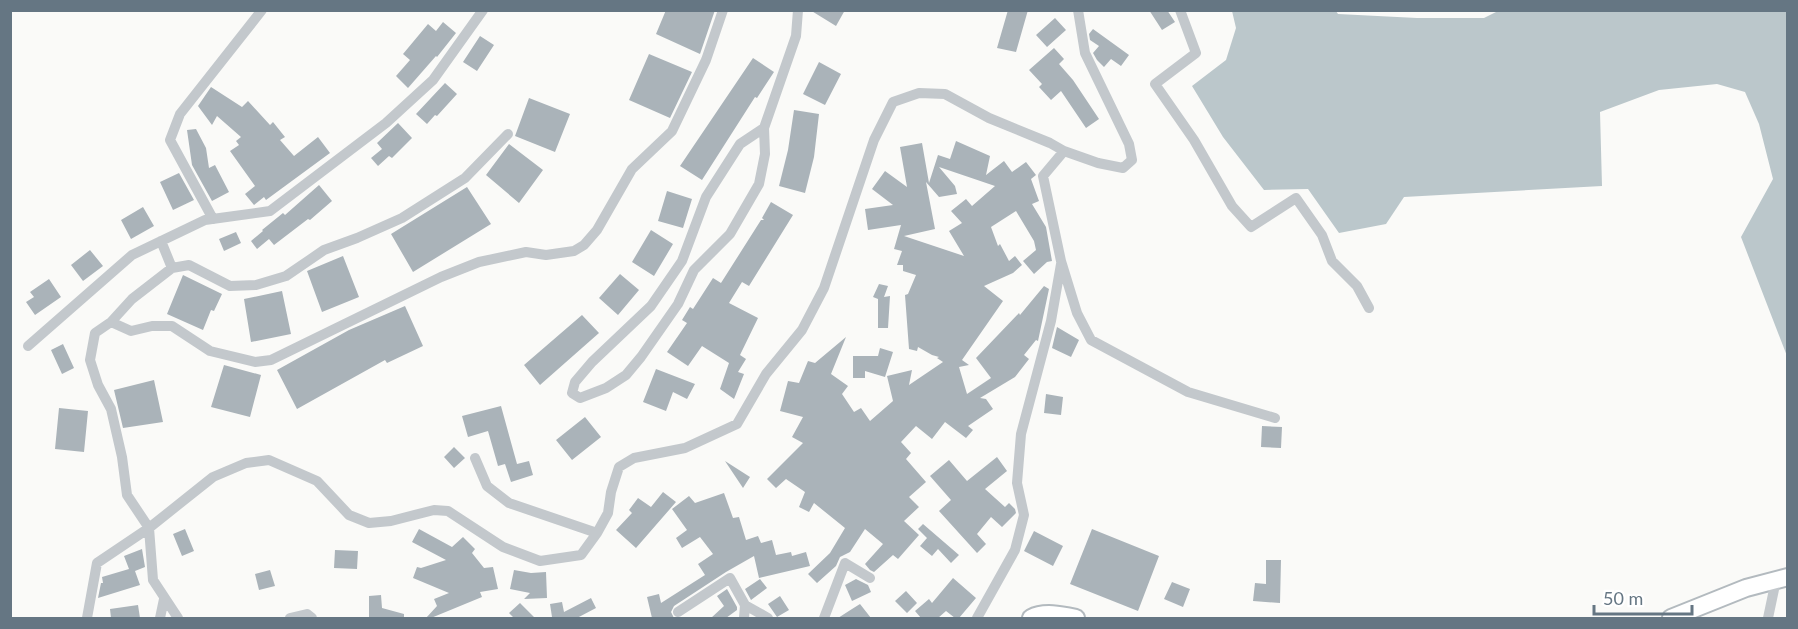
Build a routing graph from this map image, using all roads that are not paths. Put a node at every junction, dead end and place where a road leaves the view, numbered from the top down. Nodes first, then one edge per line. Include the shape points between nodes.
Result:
1 (262, 10) edge
2 (483, 10) edge
3 (723, 10) edge
4 (798, 10) edge
5 (1078, 10) edge
6 (1180, 10) edge
7 (764, 129) junction
8 (508, 135) dead end
9 (1064, 151) junction
10 (213, 219) junction
11 (161, 241) junction
12 (682, 261) junction
13 (1061, 261) junction
14 (172, 268) junction
15 (694, 270) junction
16 (1369, 308) dead end
17 (111, 322) junction
18 (28, 346) dead end
19 (1275, 418) dead end
20 (475, 458) dead end
21 (149, 528) junction
22 (597, 533) junction
23 (870, 578) dead end
24 (1782, 579) edge
25 (164, 599) junction
26 (745, 605) junction
27 (678, 612) dead end
28 (1056, 616) edge
29 (87, 618) edge
30 (160, 618) edge
31 (178, 618) edge
32 (291, 618) edge
33 (312, 618) edge
34 (744, 618) edge
35 (768, 618) edge
36 (824, 618) edge
37 (977, 618) edge
38 (1031, 618) edge
39 (1076, 618) edge
40 (1671, 618) edge
41 (1768, 618) edge

1 - 10 street via 180,114 170,140
2 - 10 street via 433,80 368,137 270,211
3 - 17 street via 706,60 672,131 632,169 597,230 574,251 546,255 526,252 479,262 431,281 271,360 255,362 210,351 172,326 131,331
4 - 7 street via 796,36
5 - 9 street via 1086,53 1129,144 1131,160 1123,168
6 - 16 street via 1196,53 1155,84 1194,140 1232,206 1251,227 1296,198 1322,234 1332,261 1357,286
7 - 12 street via 740,144 706,197
7 - 15 street via 765,154 759,184 730,234
8 - 14 street via 465,178 402,218 324,250 286,276 256,285 230,286 189,265
9 - 13 street via 1043,176
9 - 22 street via 945,94 919,93 893,102 874,140 824,288 802,330 766,374 737,424 685,448 619,466 608,513
10 - 11 street
11 - 14 street
11 - 18 street via 132,255
12 - 15 street
12 - 15 street via 651,306 592,362 575,382 572,393 580,399 626,375 678,303
13 - 19 street via 1077,312 1091,340 1188,392
13 - 37 street via 1051,321 1021,434 1017,483 1024,515 1015,550
14 - 17 street via 132,299
17 - 21 street via 94,333 90,360 111,409 127,495
20 - 22 street via 487,486 509,502
21 - 22 street via 213,477 246,463 269,460 317,481 350,515 369,523 434,510 448,511 503,547 540,561 581,555
21 - 25 street via 153,580
21 - 29 street via 97,563
23 - 36 street via 845,562
24 - 40 street via 1746,588
24 - 41 street
25 - 30 street
25 - 31 street
26 - 27 street via 730,578
26 - 34 street
26 - 35 street
28 - 38 street
28 - 39 street
32 - 33 street via 307,614

